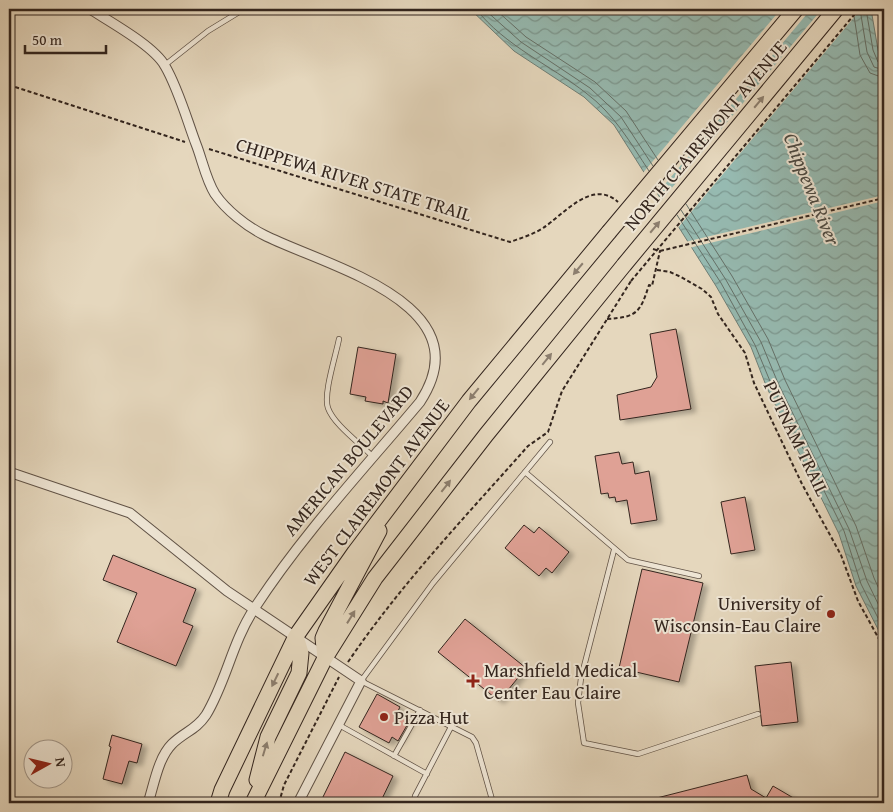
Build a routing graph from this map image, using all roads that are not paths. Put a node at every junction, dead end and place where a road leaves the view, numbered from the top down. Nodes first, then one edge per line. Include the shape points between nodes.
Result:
1 (90, 9) edge
2 (244, 9) edge
3 (796, 9) edge
4 (836, 9) edge
5 (165, 65) junction
6 (609, 232) joint
7 (339, 339) dead end
8 (550, 442) dead end
9 (373, 457) junction
10 (9, 472) edge
11 (525, 472) junction
12 (397, 496) junction
13 (614, 550) junction
14 (700, 576) dead end
15 (254, 610) junction
16 (296, 636) junction
17 (325, 658) junction
18 (361, 680) junction
19 (420, 710) junction
20 (758, 714) dead end
21 (338, 725) junction
22 (452, 725) junction
23 (394, 756) junction
24 (427, 774) junction
25 (254, 800) edge
26 (148, 803) edge
27 (218, 803) edge
28 (298, 803) edge
29 (414, 803) edge
30 (493, 803) edge

1 - 5 street, AMERICAN BOULEVARD via 143,44
2 - 5 lane via 208,31
3 - 6 main road, NORTH CLAIREMONT AVENUE, bridge
17 -> 4 main road, NORTH CLAIREMONT AVENUE, bridge via 375,578 486,435
5 - 9 street, AMERICAN BOULEVARD via 214,193 237,216 263,234 396,296 426,327 435,356 431,383 420,402
6 -> 12 main road, WEST CLAIREMONT AVENUE via 469,401
7 - 9 lane via 328,390 328,408 337,422
8 - 11 lane
9 - 15 street, AMERICAN BOULEVARD via 300,543
10 - 15 street via 130,513
11 - 13 lane
11 - 18 lane via 433,583
12 - 16 main road, WEST CLAIREMONT AVENUE
12 - 17 main road via 326,630 323,638
13 - 14 lane via 635,562
13 - 20 lane via 581,678 578,703 584,743 638,754
15 - 16 street
15 - 26 street, AMERICAN BOULEVARD via 236,639 205,716 194,730 181,736 165,753
16 - 17 street
25 -> 16 main road via 268,736 299,673 301,654
16 -> 27 main road, WEST CLAIREMONT AVENUE
17 - 18 street
17 - 25 main road
18 - 19 lane
18 - 21 street
19 - 22 lane
19 - 23 lane
21 - 23 lane
21 - 28 street
22 - 24 lane
22 - 30 lane via 476,743
23 - 24 lane
24 - 29 lane

